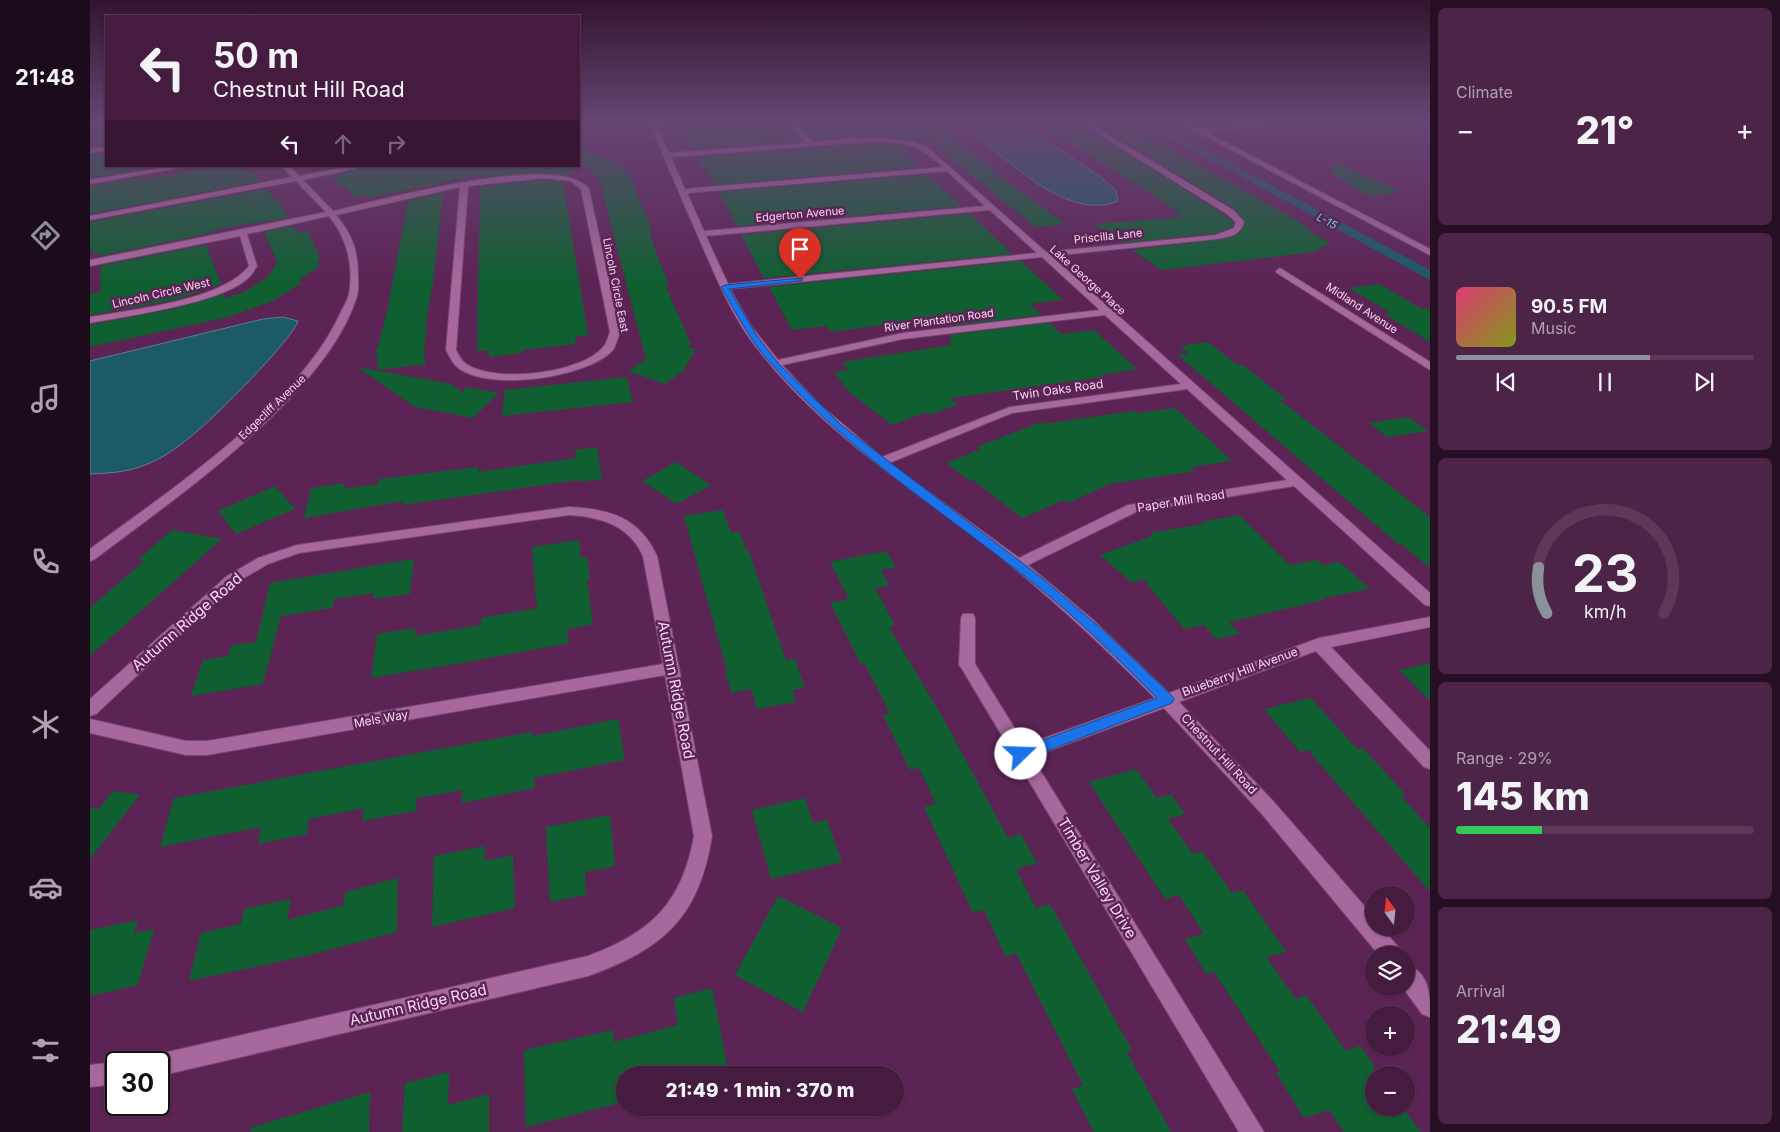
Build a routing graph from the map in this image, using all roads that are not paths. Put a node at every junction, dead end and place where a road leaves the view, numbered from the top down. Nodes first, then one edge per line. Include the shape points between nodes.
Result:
1 (133, 175) edge
2 (293, 175) edge
3 (322, 175) edge
4 (675, 175) edge
5 (878, 175) edge
6 (954, 175) edge
7 (1169, 175) edge
8 (1282, 175) edge
9 (297, 180) junction
10 (90, 182) edge
11 (464, 185) junction
12 (682, 191) junction
13 (990, 208) junction
14 (330, 214) junction
15 (90, 218) edge
16 (243, 233) junction
17 (701, 234) junction
18 (1430, 252) edge
19 (1042, 254) junction
20 (90, 263) edge
21 (1280, 271) dead end
22 (725, 287) junction
23 (1107, 312) junction
24 (90, 320) edge
25 (775, 364) junction
26 (1430, 367) edge
27 (1189, 386) junction
28 (880, 462) junction
29 (1297, 482) junction
30 (90, 556) edge
31 (1018, 564) junction
32 (1430, 601) edge
33 (968, 618) dead end
34 (1430, 622) edge
35 (1319, 644) junction
36 (672, 668) junction
37 (1168, 699) junction
38 (90, 709) edge
39 (90, 726) edge
40 (1021, 754) junction
41 (1430, 762) edge
42 (1385, 946) edge
43 (1415, 986) edge
44 (1430, 1006) edge
45 (170, 1062) edge
46 (105, 1074) edge
47 (90, 1076) edge
48 (1252, 1132) edge

1 - 10 street
2 - 9 street, Edgecliff Avenue
3 - 9 street
4 - 12 street, Chestnut Hill Road
5 - 12 street
6 - 13 street, Lake George Place
7 - 19 street, Priscilla Lane via 1230,212 1240,226 1224,236
8 - 18 street
9 - 14 street, Edgecliff Avenue
9 - 15 street
11 - 11 street, Lincoln Circle East via 542,176 565,178 584,186 615,332 613,344 602,356 562,371 509,377 475,373 454,360 451,350
11 - 14 street, Lincoln Circle East
12 - 17 street, Chestnut Hill Road
13 - 17 street, Edgerton Avenue
13 - 19 street, Lake George Place
14 - 16 street
14 - 30 street, Edgecliff Avenue via 349,241 356,266 351,302 330,343 313,367 254,427
16 - 20 street
16 - 24 street, Lincoln Circle West via 253,266 238,283 197,298
17 - 22 street, Chestnut Hill Road
19 - 22 street, Priscilla Lane
19 - 23 street, Lake George Place
21 - 26 street, Midland Avenue
22 - 25 street, Chestnut Hill Road via 754,337
23 - 25 street, River Plantation Road via 903,336
23 - 27 street, Lake George Place
25 - 28 street, Chestnut Hill Road via 831,420
27 - 28 street, Twin Oaks Road via 1010,410
27 - 29 street, Lake George Place
28 - 31 street, Chestnut Hill Road
29 - 31 street, Paper Mill Road via 1133,508
29 - 32 street, Lake George Place
31 - 37 street, Chestnut Hill Road via 1101,635
33 - 40 street, Timber Valley Drive via 967,665
34 - 35 street, Blueberry Hill Avenue
35 - 37 street, Blueberry Hill Avenue
35 - 41 street
36 - 38 street, Autumn Ridge Road via 650,556 641,537 611,517 568,511 314,546 263,561 218,590
36 - 39 street, Mels Way via 207,748 186,748
36 - 45 street, Autumn Ridge Road via 703,836 695,877 672,916 655,933 612,959 588,966
37 - 40 street, Blueberry Hill Avenue
37 - 42 street, Chestnut Hill Road via 1304,848
40 - 48 street, Timber Valley Drive
43 - 44 street
46 - 47 street

